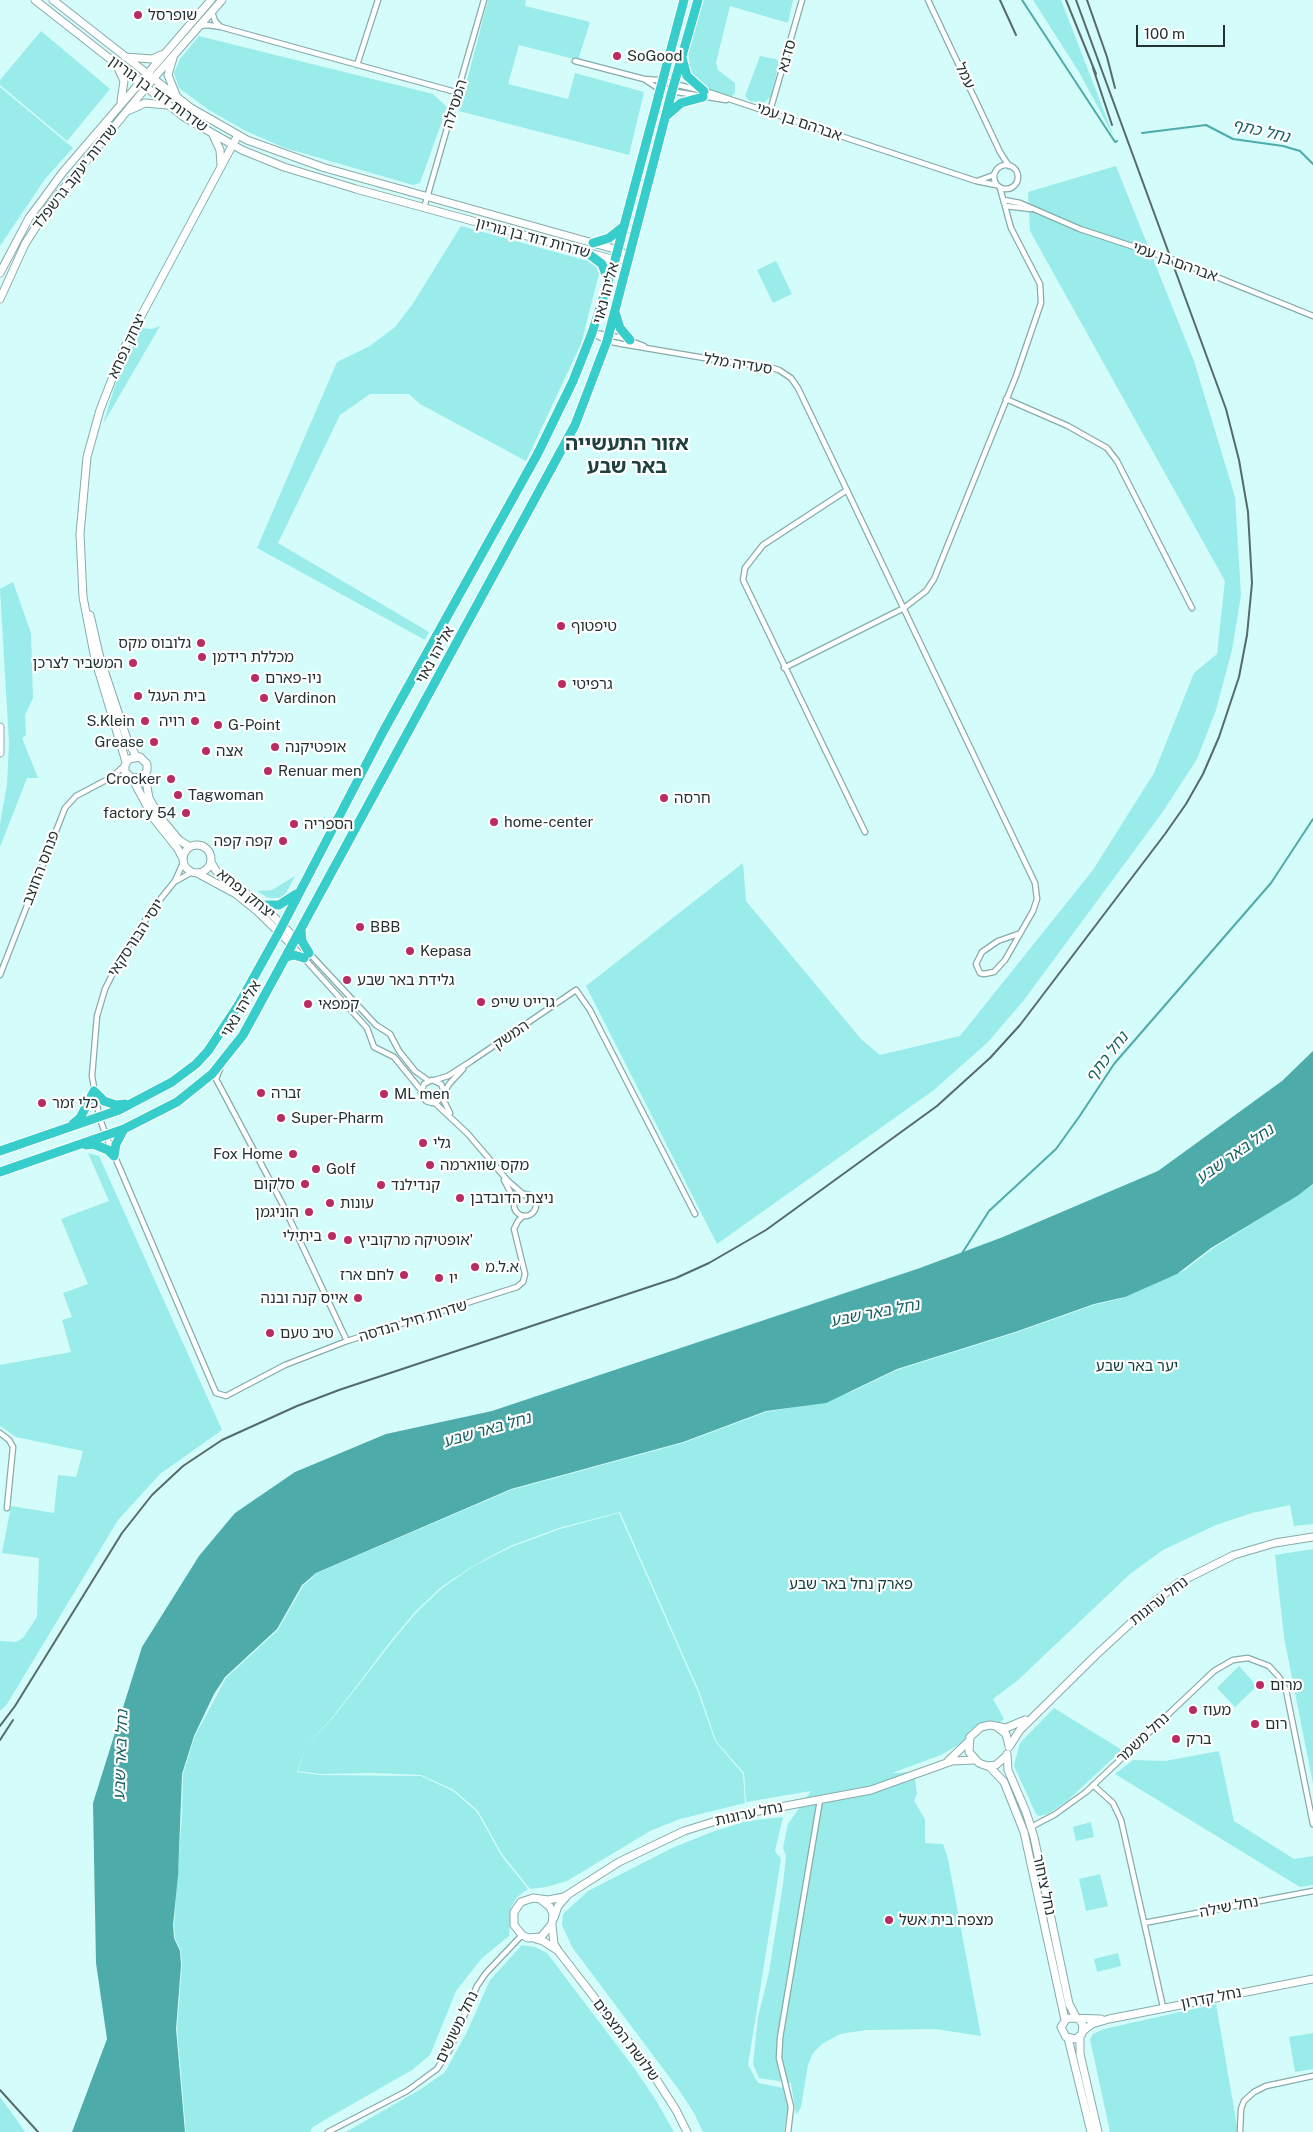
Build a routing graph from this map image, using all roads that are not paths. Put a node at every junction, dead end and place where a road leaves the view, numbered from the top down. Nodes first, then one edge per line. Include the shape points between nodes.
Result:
1 (34, 0) edge
2 (53, 0) edge
3 (211, 0) edge
4 (222, 0) edge
5 (378, 0) edge
6 (484, 0) edge
7 (684, 0) edge
8 (698, 0) edge
9 (802, 0) edge
10 (928, 0) edge
11 (212, 11) junction
12 (199, 26) junction
13 (221, 27) junction
14 (164, 54) junction
15 (174, 55) junction
16 (682, 56) junction
17 (125, 57) junction
18 (575, 61) dead end
19 (117, 65) junction
20 (357, 65) junction
21 (146, 74) junction
22 (153, 79) junction
23 (644, 79) junction
24 (138, 82) junction
25 (662, 84) junction
26 (673, 87) junction
27 (145, 88) junction
28 (459, 93) junction
29 (703, 94) junction
30 (178, 98) junction
31 (121, 103) junction
32 (168, 105) junction
33 (770, 111) junction
34 (123, 114) junction
35 (665, 118) junction
36 (212, 134) junction
37 (238, 136) junction
38 (233, 146) junction
39 (1000, 152) junction
40 (1009, 166) junction
41 (221, 167) junction
42 (999, 167) junction
43 (994, 175) junction
44 (976, 181) junction
45 (998, 187) junction
46 (1012, 188) junction
47 (428, 197) junction
48 (1006, 202) junction
49 (424, 208) junction
50 (624, 225) junction
51 (593, 243) junction
52 (618, 250) junction
53 (586, 252) junction
54 (629, 258) junction
55 (615, 260) junction
56 (0, 273) edge
57 (608, 282) junction
58 (0, 299) edge
59 (615, 309) junction
60 (1313, 316) edge
61 (592, 333) junction
62 (608, 337) junction
63 (630, 340) junction
64 (650, 348) junction
65 (1006, 399) junction
66 (847, 490) junction
67 (81, 576) junction
68 (904, 608) junction
69 (1192, 608) dead end
70 (784, 668) junction
71 (0, 727) edge
72 (0, 753) edge
73 (136, 756) junction
74 (126, 763) junction
75 (145, 775) junction
76 (130, 777) junction
77 (106, 780) junction
78 (865, 832) dead end
79 (190, 847) junction
80 (183, 861) junction
81 (211, 862) junction
82 (194, 873) junction
83 (175, 882) junction
84 (302, 888) junction
85 (258, 902) junction
86 (281, 928) junction
87 (301, 929) junction
88 (1018, 934) junction
89 (294, 943) junction
90 (307, 956) junction
91 (287, 957) junction
92 (0, 975) edge
93 (382, 1030) junction
94 (372, 1037) junction
95 (392, 1040) junction
96 (384, 1050) junction
97 (470, 1062) junction
98 (222, 1063) junction
99 (432, 1081) junction
100 (94, 1090) junction
101 (421, 1090) junction
102 (443, 1094) junction
103 (435, 1102) junction
104 (132, 1104) junction
105 (99, 1116) junction
106 (455, 1120) junction
107 (70, 1126) junction
108 (124, 1129) junction
109 (106, 1136) junction
110 (78, 1146) junction
111 (0, 1151) edge
112 (114, 1156) junction
113 (0, 1172) edge
114 (500, 1172) junction
115 (524, 1195) junction
116 (515, 1200) junction
117 (695, 1214) dead end
118 (523, 1216) junction
119 (347, 1341) junction
120 (214, 1388) joint
121 (0, 1433) edge
122 (6, 1508) dead end
123 (1313, 1537) edge
124 (1034, 1715) junction
125 (996, 1726) junction
126 (968, 1742) junction
127 (1008, 1750) junction
128 (974, 1760) junction
129 (941, 1765) junction
130 (989, 1766) junction
131 (1093, 1785) junction
132 (820, 1800) junction
133 (1313, 1824) edge
134 (1031, 1827) junction
135 (1313, 1891) edge
136 (569, 1894) junction
137 (540, 1899) junction
138 (553, 1922) junction
139 (1144, 1923) junction
140 (522, 1935) junction
141 (535, 1938) junction
142 (559, 1952) junction
143 (1313, 1978) edge
144 (1163, 2007) junction
145 (1077, 2018) junction
146 (1109, 2019) junction
147 (1065, 2020) junction
148 (1082, 2033) junction
149 (1068, 2038) junction
150 (1313, 2076) edge
151 (328, 2132) edge
152 (687, 2132) edge
153 (788, 2132) edge
154 (1091, 2132) edge
155 (1098, 2132) edge
156 (1240, 2132) edge

1 - 19 street, שדרות דוד בן גוריון
2 - 17 street, שדרות דוד בן גוריון
3 - 14 street, שדרות יעקב גרשפלד
4 - 11 street, שדרות יעקב גרשפלד
5 - 20 street
6 - 28 street, המסילה
7 - 25 highway, אליהו נאוי
8 - 16 highway, אליהו נאוי
9 - 33 street, סדנא
10 - 39 street, עמל
11 - 12 street, שדרות יעקב גרשפלד
11 - 13 street
12 - 13 street
12 - 15 street, שדרות יעקב גרשפלד
13 - 20 street
14 - 17 street via 152,59
14 - 21 street, שדרות יעקב גרשפלד
15 - 22 street, שדרות יעקב גרשפלד
15 - 30 street via 168,76
16 - 26 highway, אליהו נאוי
16 - 29 highway via 687,76
17 - 21 street, שדרות דוד בן גוריון
18 - 23 street, אברהם בן עמי
19 - 24 street, שדרות דוד בן גוריון
19 - 31 street via 124,81
20 - 28 street
21 - 22 street, שדרות דוד בן גוריון
21 - 24 street, שדרות יעקב גרשפלד
22 - 27 street, שדרות יעקב גרשפלד
22 - 30 street, שדרות דוד בן גוריון
23 - 25 street, אברהם בן עמי
23 - 25 street, אברהם בן עמי
24 - 27 street, שדרות דוד בן גוריון
24 - 31 street, שדרות יעקב גרשפלד
25 - 26 street, אברהם בן עמי
25 - 26 street, אברהם בן עמי
25 - 50 highway, אליהו נאוי
26 - 29 street, אברהם בן עמי
26 - 29 street, אברהם בן עמי
26 - 35 highway, אליהו נאוי
27 - 32 street, שדרות דוד בן גוריון
27 - 34 street, שדרות יעקב גרשפלד
28 - 47 street, המסילה
29 - 33 street, אברהם בן עמי
29 - 35 highway via 681,103
30 - 37 street, שדרות דוד בן גוריון
31 - 56 street, שדרות יעקב גרשפלד via 38,206 16,239
32 - 34 street via 145,102
32 - 36 street, שדרות דוד בן גוריון
33 - 44 street, אברהם בן עמי
34 - 58 street, שדרות יעקב גרשפלד via 37,223
35 - 54 highway, אליהו נאוי
36 - 38 street, שדרות דוד בן גוריון
36 - 41 street via 220,150
37 - 38 street, יצחק נפחא
37 - 47 street, שדרות דוד בן גוריון via 296,159
38 - 41 street, יצחק נפחא
38 - 49 street, שדרות דוד בן גוריון via 284,167
39 - 40 street, עמל
39 - 42 street, עמל
40 - 42 street
40 - 46 street via 1018,176
41 - 67 street, יצחק נפחא via 136,324 116,365 100,410 83,484
42 - 43 street
43 - 44 street
43 - 45 street
44 - 45 street, אברהם בן עמי
45 - 46 street
45 - 48 street
46 - 48 street
47 - 49 street, המסילה
47 - 51 street, שדרות דוד בן גוריון
48 - 60 street, אברהם בן עמי via 1037,210 1080,229 1177,261
48 - 65 street via 1011,228 1040,284 1041,303
49 - 53 street, שדרות דוד בן גוריון
50 - 51 highway via 609,238
50 - 52 highway, אליהו נאוי
51 - 52 street, שדרות דוד בן גוריון
52 - 54 street, שדרות דוד בן גוריון
52 - 55 highway, אליהו נאוי
53 - 55 street, שדרות דוד בן גוריון
53 - 57 highway via 602,264
54 - 55 street, שדרות דוד בן גוריון
54 - 59 highway, אליהו נאוי
55 - 57 highway, אליהו נאוי
57 - 61 highway, אליהו נאוי
59 - 62 highway, אליהו נאוי
59 - 63 highway via 620,328
61 - 62 street, סעדיה מלל
61 - 84 highway, אליהו נאוי via 547,436 384,730
62 - 63 street, סעדיה מלל
62 - 64 street, סעדיה מלל
62 - 87 highway, אליהו נאוי via 585,403 556,462
63 - 64 street, סעדיה מלל
64 - 66 street, סעדיה מלל via 766,366 791,378
65 - 68 street via 934,579 926,591
65 - 69 street via 1068,426 1106,448 1117,462
66 - 68 street, סעדיה מלל
66 - 70 street via 773,536 745,568 744,585
67 - 73 street, יצחק נפחא via 100,658 127,739
67 - 74 street, יצחק נפחא via 92,644
68 - 70 street
68 - 88 street, סעדיה מלל via 1035,882 1037,899
70 - 78 street
71 - 72 street
73 - 74 street
73 - 75 street via 147,764
74 - 76 street
74 - 77 street, פנחס החוצב
75 - 76 street via 139,779
75 - 79 street via 149,798 159,816 179,840
76 - 77 street, פנחס החוצב
76 - 80 street via 154,820 178,849
77 - 92 street, פנחס החוצב via 79,794 65,808
79 - 80 street
79 - 81 street via 206,848
80 - 82 street
80 - 83 street, יוסי הבורסקאי
81 - 82 street via 206,870
81 - 85 street, יצחק נפחא via 221,875
82 - 83 street, יוסי הבורסקאי
82 - 86 street, יצחק נפחא via 211,878
83 - 100 street, יוסי הבורסקאי via 144,921 105,988 94,1041
84 - 85 highway via 279,904
84 - 86 highway, אליהו נאוי
85 - 86 street, יצחק נפחא
86 - 89 street
86 - 104 highway, אליהו נאוי via 239,1004 208,1051 185,1074
87 - 89 highway, אליהו נאוי
87 - 90 highway
88 - 88 street, סעדיה מלל via 998,941 982,952 976,964 980,973 998,970
89 - 90 street
89 - 91 highway, אליהו נאוי
90 - 91 highway
90 - 93 street
90 - 94 street
91 - 98 highway, אליהו נאוי via 243,1035
93 - 94 street
93 - 95 street via 388,1032
94 - 96 street via 374,1047
95 - 96 street via 389,1048
95 - 99 street via 416,1071
96 - 101 street via 394,1057
97 - 99 street, המשק via 448,1076
97 - 102 street, המשק
97 - 117 street, המשק via 576,990 590,1010
98 - 108 highway, אליהו נאוי via 196,1089 177,1102
98 - 119 street via 216,1079 284,1208
99 - 101 street via 424,1084
99 - 102 street via 441,1084
100 - 104 highway via 111,1104
100 - 105 street, יוסי הבורסקאי
100 - 107 highway via 80,1118
101 - 103 street via 426,1101
102 - 103 street
102 - 106 street
103 - 106 street
104 - 105 highway, אליהו נאוי
105 - 107 highway, אליהו נאוי
105 - 109 street, יוסי הבורסקאי
106 - 114 street
107 - 111 highway, אליהו נאוי
108 - 109 highway, אליהו נאוי
108 - 112 highway
109 - 110 highway, אליהו נאוי
109 - 112 street, יוסי הבורסקאי
110 - 112 highway via 94,1144
110 - 113 highway, אליהו נאוי
112 - 120 street, יוסי הבורסקאי
114 - 115 street
114 - 116 street
115 - 116 street
115 - 118 street via 532,1198 536,1207 532,1213
116 - 118 street via 514,1210
118 - 119 street, שדרות חיל הנדסה via 514,1229 525,1274 519,1286
119 - 120 street, שדרות חיל הנדסה via 286,1365 226,1396 218,1394
121 - 122 street via 13,1447
123 - 124 street, נחל ערוגות via 1275,1543 1234,1555 1178,1584 1147,1608
124 - 125 street, נחל ערוגות via 1014,1727
124 - 127 street, נחל ערוגות via 1015,1735
125 - 126 street via 978,1728
125 - 127 street via 1006,1734
126 - 128 street
126 - 129 street, נחל ערוגות via 958,1754
127 - 130 street via 1001,1762
127 - 134 street, נחל ציחור via 1008,1770
128 - 129 street, נחל ערוגות
128 - 130 street
129 - 132 street, נחל ערוגות via 872,1790
130 - 147 street, נחל ציחור via 1004,1782 1024,1832
131 - 133 street, נחל משמר via 1214,1671 1233,1660 1255,1660 1275,1671 1286,1690
131 - 134 street, נחל משמר via 1060,1811
131 - 139 street via 1113,1803 1119,1814
132 - 136 street, נחל ערוגות via 732,1816 684,1831 619,1862
132 - 153 street via 780,2038 779,2058 791,2107
134 - 145 street, נחל ציחור via 1069,2004
135 - 139 street, נחל שילה
136 - 137 street, נחל ערוגות via 556,1900
136 - 138 street, נחל ערוגות via 558,1906
137 - 138 street via 550,1908
137 - 140 street via 527,1899 516,1907 513,1919
138 - 141 street via 546,1934
138 - 142 street, שלושת המצפים via 554,1944
139 - 144 street
140 - 141 street
140 - 151 street, נחל משושים via 477,1986 450,2048 437,2068 407,2091
141 - 142 street, שלושת המצפים
142 - 152 street, שלושת המצפים via 649,2068
143 - 144 street, נחל קדרון
144 - 146 street, נחל קדרון
145 - 146 street, נחל קדרון
145 - 147 street
145 - 148 street via 1083,2024
146 - 148 street, נחל קדרון via 1092,2024
147 - 149 street via 1062,2030
148 - 149 street
148 - 155 street via 1080,2054
149 - 154 street
150 - 156 street via 1254,2092 1241,2109

